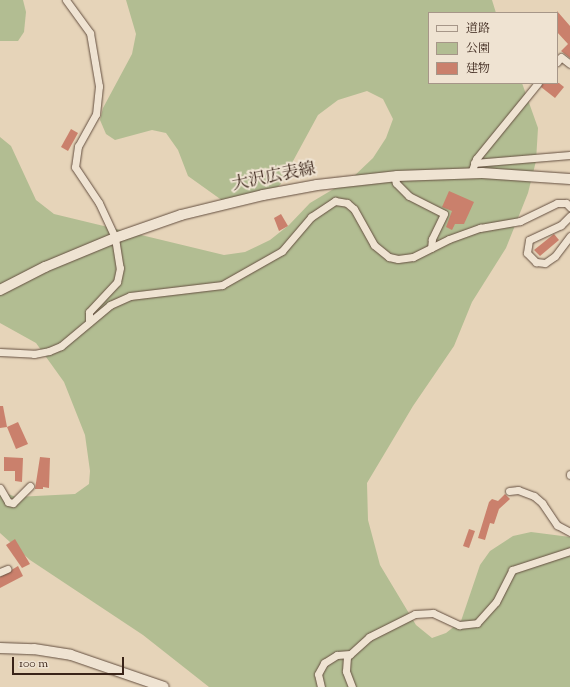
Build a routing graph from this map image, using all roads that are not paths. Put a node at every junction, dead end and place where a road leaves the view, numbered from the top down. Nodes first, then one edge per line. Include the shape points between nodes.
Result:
1 (66, 0) edge
2 (558, 61) edge
3 (570, 64) edge
4 (537, 84) edge
5 (570, 155) edge
6 (472, 168) junction
7 (394, 176) junction
8 (570, 179) edge
9 (570, 207) edge
10 (570, 216) edge
11 (570, 236) edge
12 (115, 238) junction
13 (431, 248) junction
14 (0, 290) edge
15 (89, 322) junction
16 (0, 352) edge
17 (30, 486) dead end
18 (0, 488) edge
19 (509, 491) dead end
20 (570, 532) edge
21 (570, 551) edge
22 (0, 648) edge
23 (350, 654) junction
24 (164, 687) edge
25 (321, 687) edge
26 (352, 687) edge

1 - 12 street via 90,33 99,86 96,114 78,146 75,167 99,203
2 - 3 street via 561,57
4 - 6 street
5 - 6 street
6 - 7 main road, 大沢広表線
6 - 8 main road, 大沢広表線
7 - 12 main road, 大沢広表線 via 317,185 263,195 181,215
7 - 13 street via 396,183 409,196 444,214 432,238
9 - 13 street via 566,203 556,203 520,221 480,228
10 - 11 street via 561,225 528,240 526,246 529,256 536,262 550,261
12 - 14 main road, 大沢広表線 via 45,267
12 - 15 street via 119,276 89,312
13 - 15 street via 407,259 389,257 369,238 354,209 347,203 335,201 311,217 282,251 222,285 130,296 110,305
15 - 16 street via 61,346 49,351 34,354
17 - 18 street via 13,503 8,502
19 - 20 street via 518,490 534,496 557,525
21 - 23 street via 512,570 496,602 477,623 460,625 433,613 414,614 369,637
22 - 24 main road via 34,649 72,655
23 - 25 street via 337,655 324,663 318,674
23 - 26 street via 346,671

